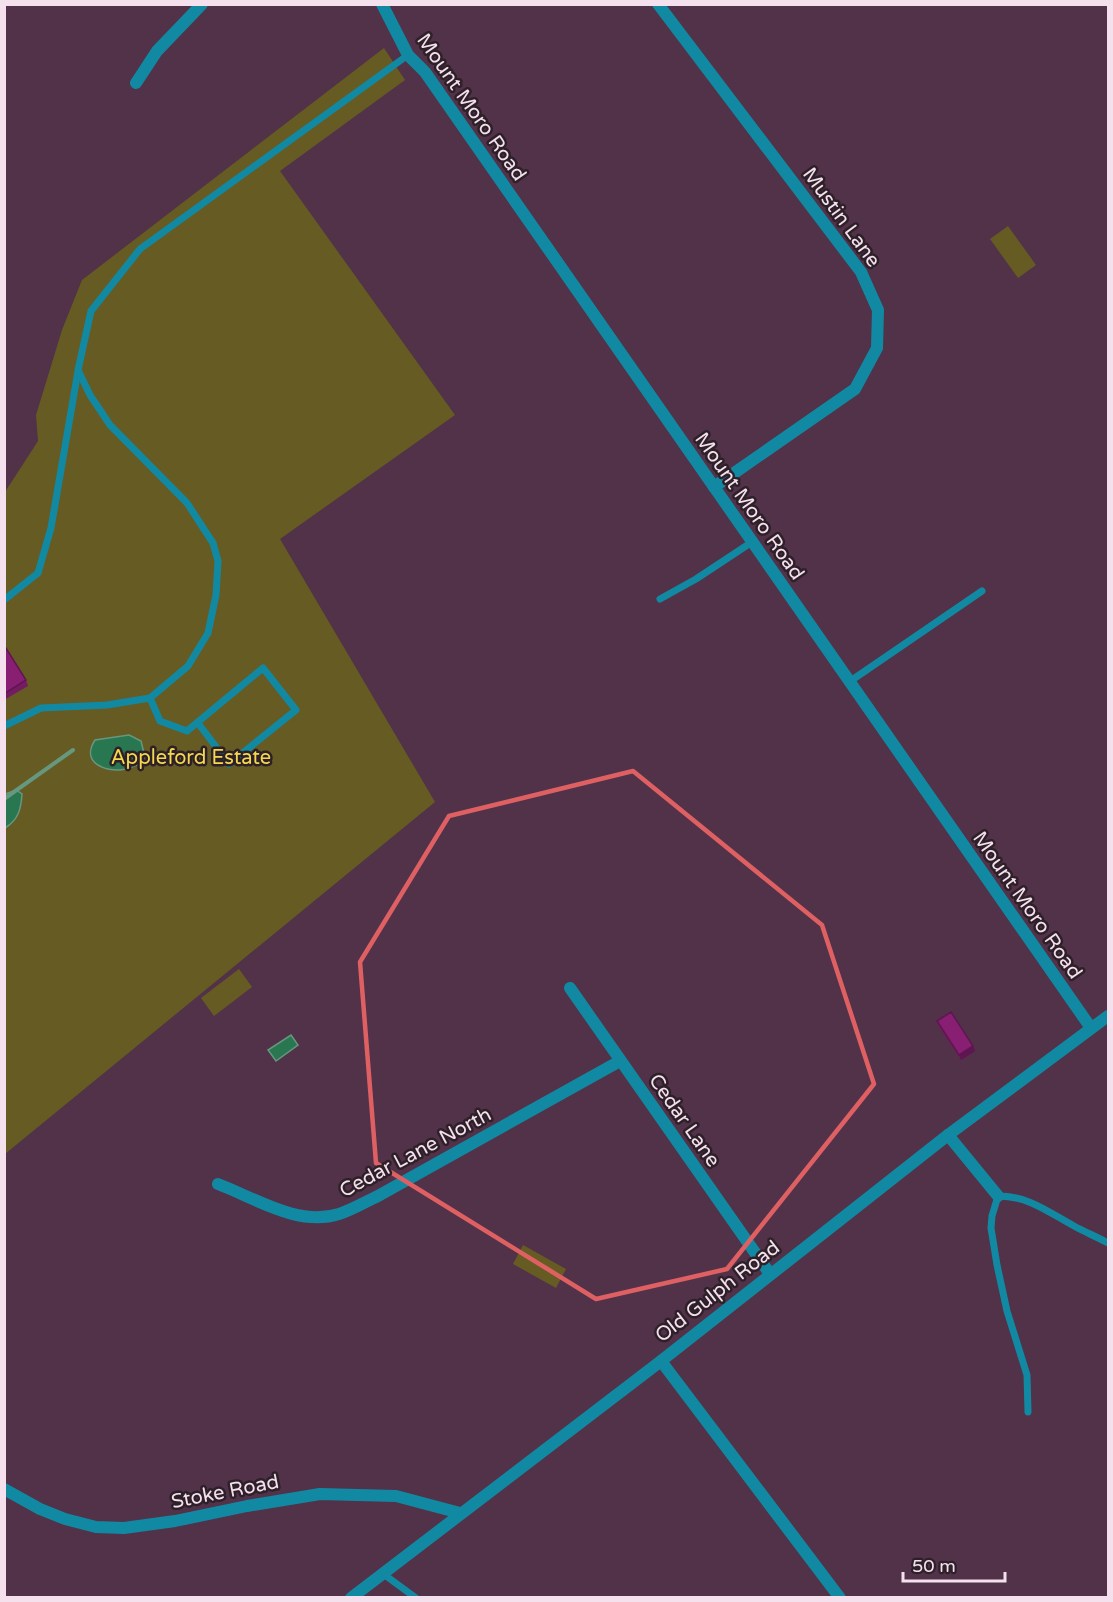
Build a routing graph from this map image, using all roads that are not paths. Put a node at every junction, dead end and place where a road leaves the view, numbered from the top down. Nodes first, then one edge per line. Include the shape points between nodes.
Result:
1 (202, 4) edge
2 (382, 4) edge
3 (658, 4) edge
4 (408, 55) junction
5 (136, 83) dead end
6 (78, 370) junction
7 (714, 487) junction
8 (752, 542) junction
9 (982, 591) dead end
10 (660, 598) dead end
11 (4, 600) edge
12 (849, 682) junction
13 (150, 698) junction
14 (198, 723) junction
15 (4, 726) edge
16 (570, 988) dead end
17 (1107, 1019) edge
18 (1090, 1028) junction
19 (620, 1061) junction
20 (948, 1135) junction
21 (218, 1184) dead end
22 (998, 1196) junction
23 (1108, 1243) edge
24 (770, 1274) junction
25 (661, 1361) junction
26 (1028, 1412) dead end
27 (4, 1489) edge
28 (460, 1513) junction
29 (382, 1573) junction
30 (351, 1598) edge
31 (416, 1598) edge
32 (840, 1598) edge

1 - 5 street via 157,51
2 - 4 street, Mount Moro Road
3 - 7 street, Mustin Lane via 861,272 878,310 877,348 855,389
4 - 6 lane via 140,249 91,311
4 - 7 street, Mount Moro Road via 425,72
6 - 11 lane via 51,528 38,573
6 - 13 lane via 110,425 187,503 213,543 218,561 208,633 188,666
7 - 8 street, Mount Moro Road
8 - 10 lane
8 - 12 street, Mount Moro Road
9 - 12 lane
12 - 18 street, Mount Moro Road
13 - 14 lane via 160,721 188,731
13 - 15 lane via 107,705 41,708
14 - 14 lane via 263,668 296,710 229,764
16 - 19 street, Cedar Lane
17 - 18 street, Old Gulph Road
18 - 20 street, Old Gulph Road
19 - 21 street, Cedar Lane North via 339,1214 301,1216
19 - 24 street, Cedar Lane
20 - 22 street
20 - 24 street, Old Gulph Road
22 - 23 lane via 1035,1203
22 - 26 lane via 991,1228 1007,1311 1027,1375
24 - 25 street, Old Gulph Road
25 - 28 street, Old Gulph Road
25 - 32 street
27 - 28 street, Stoke Road via 40,1509 96,1527 124,1528 175,1521 320,1494 396,1496
28 - 29 street, Old Gulph Road
29 - 30 street, Old Gulph Road
29 - 31 lane

